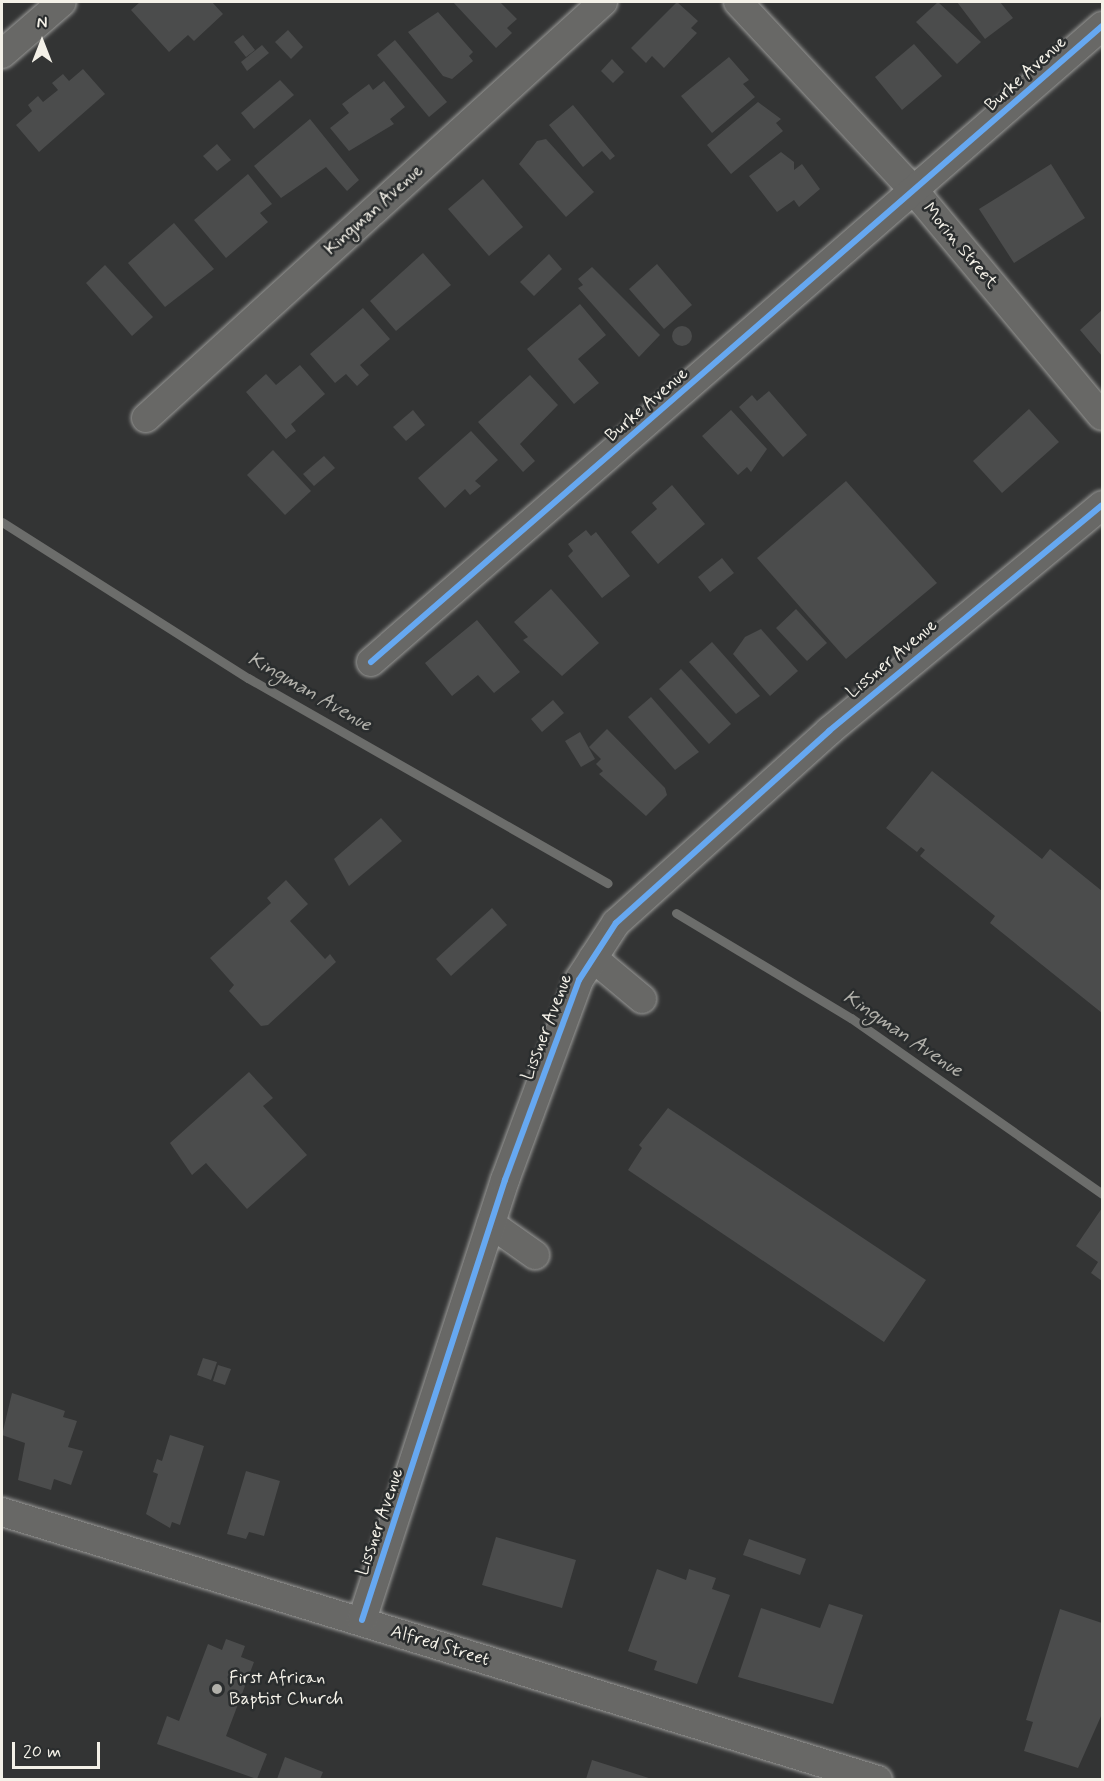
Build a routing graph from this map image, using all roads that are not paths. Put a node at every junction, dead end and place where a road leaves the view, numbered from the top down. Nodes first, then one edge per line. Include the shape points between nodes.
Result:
1 (62, 2) edge
2 (603, 2) edge
3 (738, 2) edge
4 (1102, 26) edge
5 (2, 54) edge
6 (916, 193) junction
7 (1102, 416) edge
8 (146, 418) dead end
9 (1102, 505) edge
10 (371, 662) dead end
11 (593, 958) junction
12 (642, 999) dead end
13 (491, 1224) junction
14 (535, 1254) dead end
15 (2, 1512) edge
16 (362, 1620) junction
17 (878, 1779) edge

1 - 5 street
2 - 8 street, Kingman Avenue
3 - 6 street, Morin Street
4 - 6 street, Burke Avenue
6 - 7 street, Morin Street
6 - 10 street, Burke Avenue
9 - 11 street, Lissner Avenue via 829,731 616,923
11 - 12 street
11 - 13 street, Lissner Avenue via 579,980
13 - 14 street
13 - 16 street, Lissner Avenue
15 - 16 street, Alfred Street
16 - 17 street, Alfred Street

